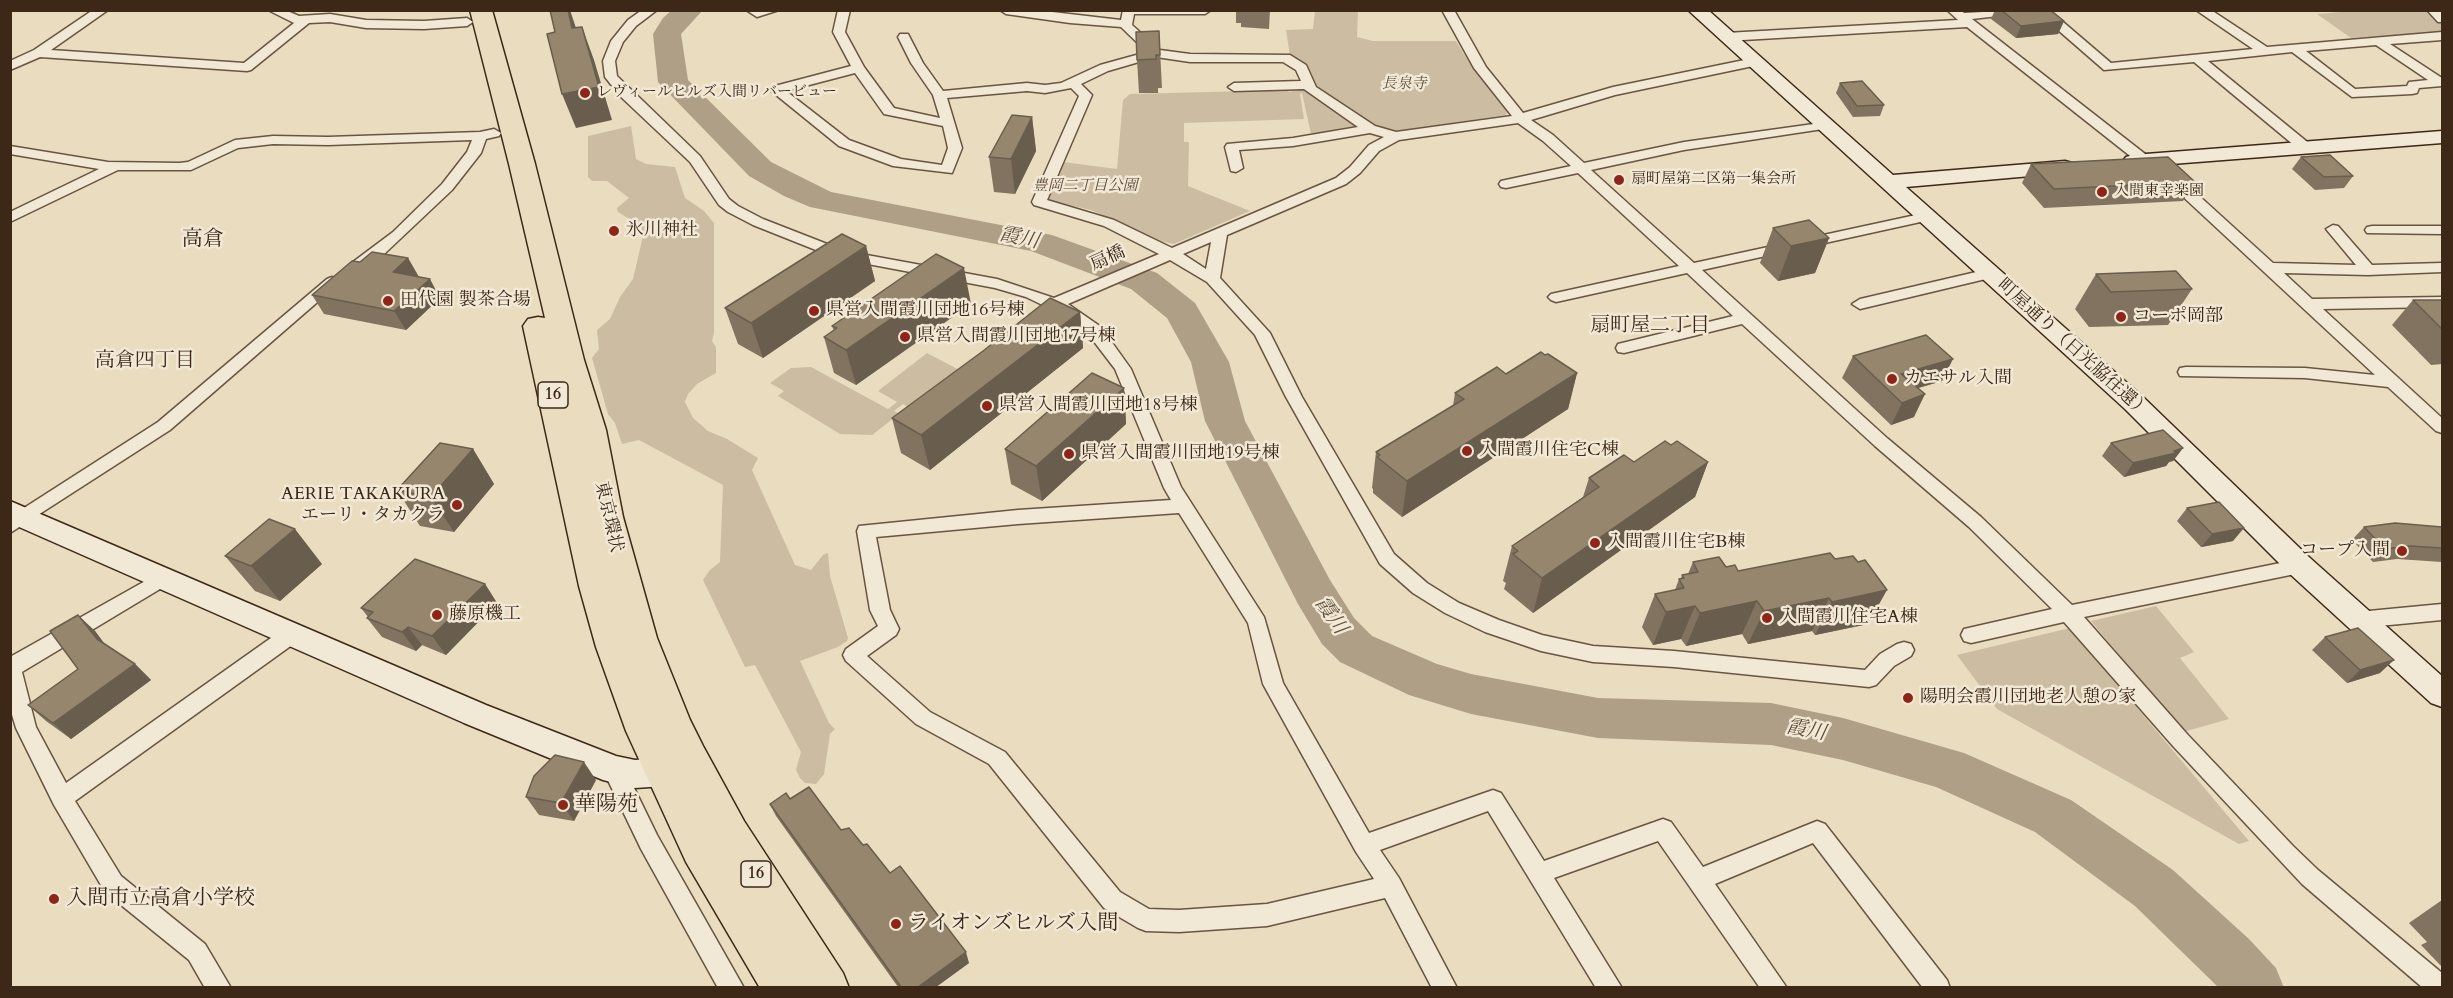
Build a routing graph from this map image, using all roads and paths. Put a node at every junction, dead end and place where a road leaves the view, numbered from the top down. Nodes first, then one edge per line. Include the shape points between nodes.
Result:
1 (102, 10) edge
2 (274, 10) edge
3 (651, 10) edge
4 (773, 10) edge
5 (844, 10) edge
6 (1006, 10) edge
7 (1130, 10) edge
8 (1204, 10) edge
9 (1448, 10) edge
10 (1697, 10) edge
11 (2016, 10) edge
12 (2041, 10) edge
13 (2202, 10) edge
14 (2433, 10) edge
15 (755, 12) edge
16 (1026, 12) edge
17 (471, 14) edge
18 (1961, 17) edge
19 (306, 19) junction
20 (2442, 19) edge
21 (1125, 24) junction
22 (904, 37) dead end
23 (1726, 37) junction
24 (2441, 37) edge
25 (2379, 42) junction
26 (2295, 49) junction
27 (2265, 51) junction
28 (38, 53) junction
29 (1156, 53) junction
30 (2198, 59) junction
31 (1754, 62) junction
32 (10, 66) edge
33 (858, 68) junction
34 (1073, 84) junction
35 (1308, 85) junction
36 (1234, 87) dead end
37 (939, 95) junction
38 (1521, 119) junction
39 (949, 123) junction
40 (1823, 124) junction
41 (1370, 129) junction
42 (487, 134) junction
43 (1396, 136) junction
44 (2442, 137) edge
45 (2306, 148) junction
46 (10, 150) edge
47 (2148, 160) junction
48 (2109, 163) edge
49 (2085, 165) edge
50 (116, 166) junction
51 (1236, 168) dead end
52 (1581, 168) junction
53 (1886, 182) junction
54 (1506, 184) dead end
55 (1926, 217) junction
56 (10, 218) edge
57 (2333, 229) dead end
58 (2372, 230) dead end
59 (2442, 230) edge
60 (1220, 232) junction
61 (1165, 255) junction
62 (1690, 267) junction
63 (2442, 267) edge
64 (2268, 268) junction
65 (2368, 270) junction
66 (1989, 274) junction
67 (1212, 279) junction
68 (1556, 297) dead end
69 (1064, 300) junction
70 (2442, 302) edge
71 (1860, 304) dead end
72 (2307, 304) junction
73 (1746, 318) junction
74 (1624, 348) dead end
75 (2186, 372) dead end
76 (2393, 382) junction
77 (2442, 428) edge
78 (1184, 506) junction
79 (15, 518) edge
80 (2300, 566) junction
81 (163, 578) junction
82 (2442, 612) edge
83 (2068, 613) junction
84 (2358, 620) junction
85 (292, 634) junction
86 (1971, 635) dead end
87 (1905, 651) dead end
88 (11, 666) edge
89 (2442, 694) edge
90 (677, 765) junction
91 (614, 770) junction
92 (62, 798) junction
93 (1364, 846) junction
94 (1540, 873) junction
95 (1698, 880) junction
96 (1390, 886) junction
97 (219, 987) edge
98 (732, 987) edge
99 (785, 987) edge
100 (827, 987) edge
101 (1445, 987) edge
102 (1610, 987) edge
103 (1775, 987) edge
104 (1938, 987) edge
105 (2442, 987) edge

1 - 28 street
2 - 19 street via 297,20
3 - 69 street via 632,23 617,41 609,61 611,77 695,159 733,209 841,255
4 - 15 street
5 - 33 street via 839,32
6 - 16 street
7 - 8 street
7 - 21 street
9 - 38 street via 1480,68
10 - 23 street, 町屋通り（日光脇往還）
11 - 18 street
12 - 30 street via 2108,67
13 - 27 street
14 - 20 street
16 - 21 street
17 - 19 street via 366,24
17 - 42 highway, 東京環状 / 16
17 - 90 highway, 東京環状 / 16 via 522,164 569,360 590,430 606,517 639,638 671,721
18 - 23 street
18 - 47 street
19 - 28 street via 247,67
21 - 29 street
22 - 37 street
23 - 31 street, 町屋通り（日光脇往還）
24 - 25 street
25 - 26 street
25 - 26 street via 2441,83 2414,84 2412,90 2352,93
26 - 27 street
27 - 30 street
28 - 32 street
29 - 34 street via 1104,68
29 - 35 street via 1190,58 1286,58 1302,68
30 - 45 street
31 - 38 street via 1613,91
31 - 40 street, 町屋通り（日光脇往還）
33 - 39 street via 889,111
33 - 39 street via 776,90 844,143 898,164 947,170 955,148
34 - 37 street
34 - 61 street via 1086,95 1039,202 1109,223
35 - 36 street
35 - 41 street
37 - 39 street
38 - 43 street
38 - 52 street
40 - 52 street via 1696,144
40 - 53 street, 町屋通り（日光脇往還）
41 - 43 street
41 - 51 street via 1232,147
42 - 50 street via 273,140 235,144 191,166
42 - 79 street via 447,187 377,254 308,300 165,426
42 - 90 highway, 東京環状 / 16 via 597,586 645,731
43 - 60 street, 扇橋 via 1374,148 1341,181
44 - 45 street
45 - 47 street
46 - 50 street
47 - 48 street
47 - 64 street
49 - 53 street
50 - 56 street
52 - 54 street
52 - 62 street
53 - 55 street, 町屋通り（日光脇往還）
55 - 62 street
55 - 66 street, 町屋通り（日光脇往還）
57 - 65 street
58 - 59 street
60 - 61 street, 扇橋
60 - 67 street
61 - 67 street
61 - 69 street, 扇橋
62 - 68 street
62 - 73 street
63 - 65 street
64 - 65 street
64 - 72 street
66 - 71 street
66 - 80 street, 町屋通り（日光脇往還） via 2161,429
67 - 87 street via 1262,333 1387,560 1452,608 1541,643 1593,654 1869,679 1887,660
69 - 78 street via 1119,362
70 - 72 street
72 - 76 street
73 - 74 street
73 - 83 street via 1975,522
75 - 76 street via 2305,372
76 - 77 street
78 - 93 street via 1257,622 1273,684
78 - 96 street via 866,531 880,610 889,629 853,655 923,718 997,758 1112,900 1146,920 1267,915
79 - 81 street
80 - 83 street
80 - 84 street, 町屋通り（日光脇往還）
81 - 85 street
81 - 88 street
82 - 84 street
83 - 86 street
83 - 105 street via 2285,853
84 - 89 street, 町屋通り（日光脇往還）
85 - 91 street
85 - 92 street
88 - 92 street via 26,728
90 - 91 street via 635,774
90 - 99 highway, 東京環状 / 16 via 701,849
90 - 100 highway, 東京環状 / 16 via 730,834
91 - 98 street via 649,842
92 - 97 street via 113,884 197,952
93 - 94 street via 1493,800
93 - 96 street
94 - 95 street via 1663,829
94 - 102 street
95 - 103 street
95 - 104 street via 1817,831
96 - 101 street

